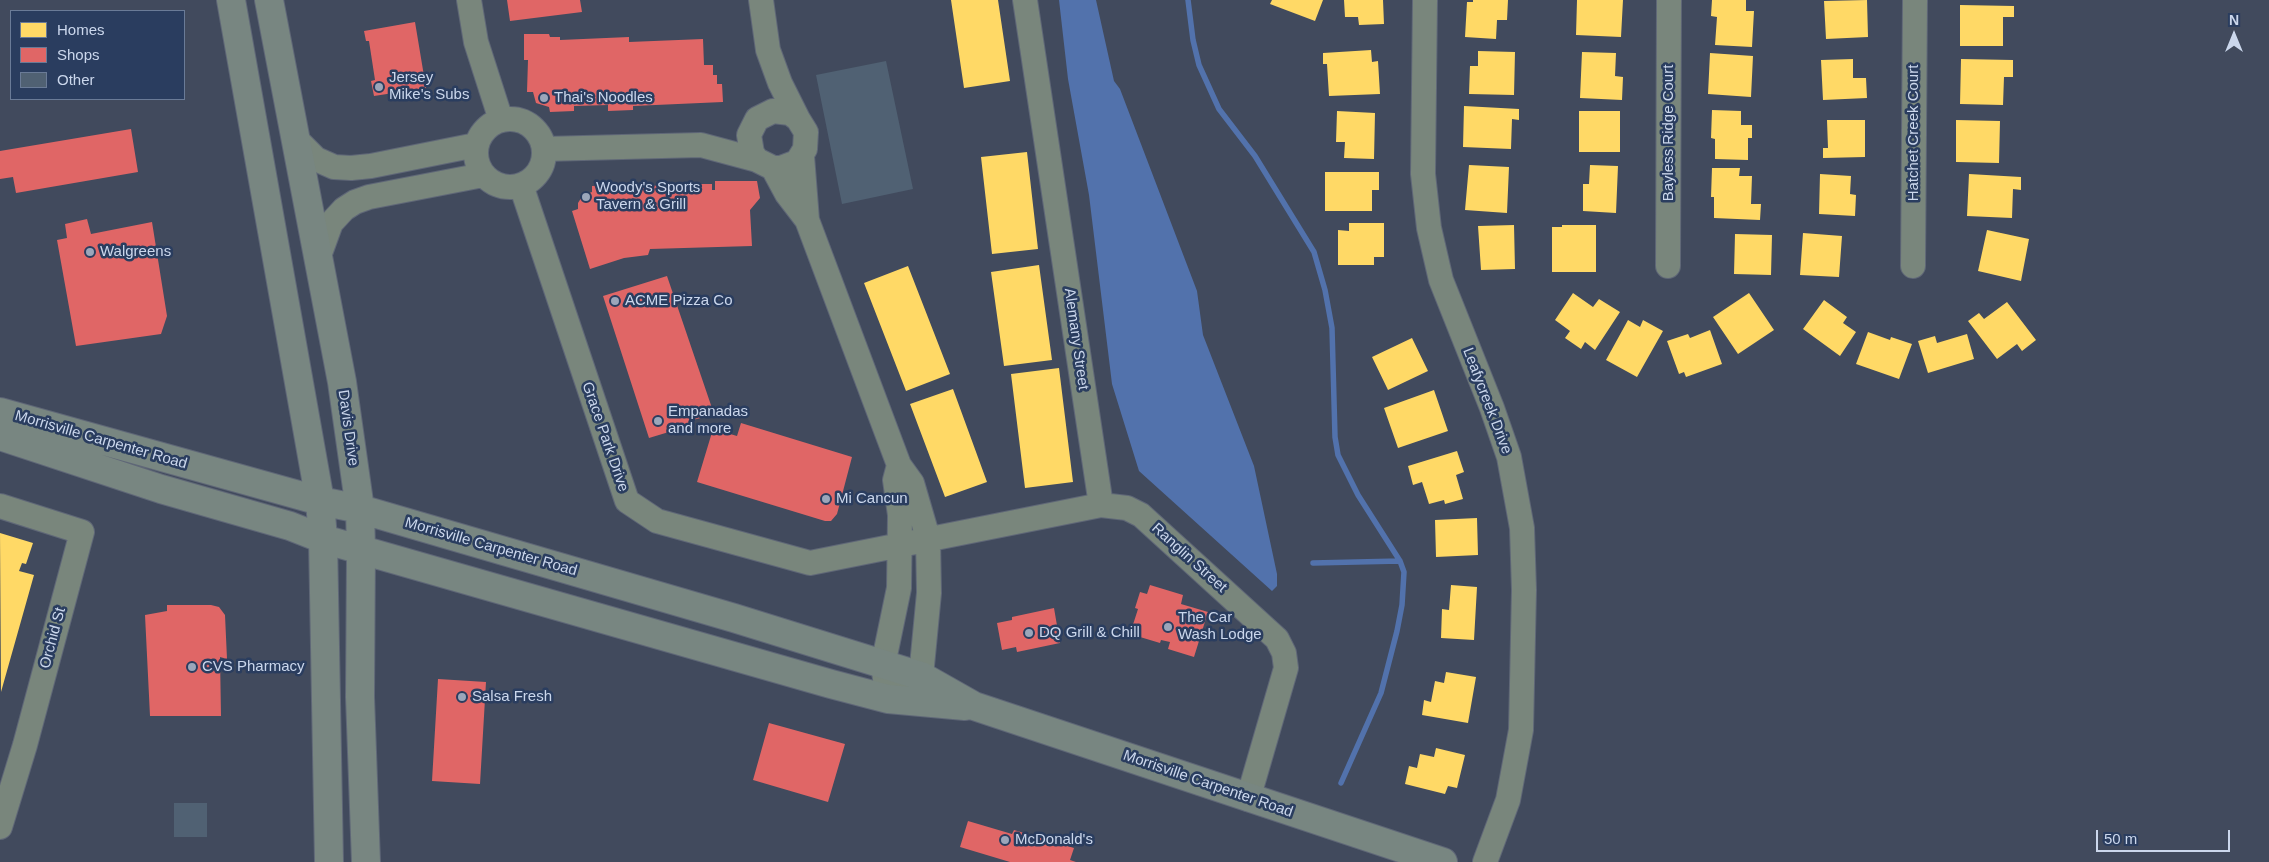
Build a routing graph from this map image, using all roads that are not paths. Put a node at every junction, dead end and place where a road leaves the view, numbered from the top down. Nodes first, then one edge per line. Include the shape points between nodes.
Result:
1 (231, 0) edge
2 (269, 0) edge
3 (469, 0) edge
4 (761, 0) edge
5 (1025, 0) edge
6 (1425, 0) edge
7 (1669, 0) edge
8 (1915, 0) edge
9 (768, 50) junction
10 (798, 118) junction
11 (501, 120) junction
12 (755, 121) junction
13 (296, 139) junction
14 (476, 145) junction
15 (701, 145) junction
16 (544, 149) junction
17 (802, 156) junction
18 (765, 164) junction
19 (483, 175) junction
20 (521, 185) junction
21 (807, 220) junction
22 (319, 256) junction
23 (1668, 266) dead end
24 (1914, 266) dead end
25 (0, 412) edge
26 (0, 436) edge
27 (899, 464) junction
28 (320, 501) junction
29 (1101, 505) junction
30 (0, 506) edge
31 (360, 509) junction
32 (928, 538) junction
33 (323, 539) junction
34 (901, 544) junction
35 (361, 550) junction
36 (883, 665) junction
37 (921, 676) junction
38 (888, 699) junction
39 (974, 706) junction
40 (1248, 799) junction
41 (0, 827) edge
42 (329, 862) edge
43 (366, 862) edge
44 (1443, 862) edge
45 (1485, 862) edge

1 - 28 main road
2 - 13 main road, Davis Drive
3 - 11 street via 476,42
4 - 9 street
5 - 29 street, Alemany Street
6 - 45 street, Leafycreek Drive via 1423,174 1429,228 1442,280 1510,457 1522,528 1521,730 1508,800
7 - 23 street, Bayless Ridge Court
8 - 24 street, Hatchet Creek Court
9 - 10 street via 780,84
9 - 12 street via 766,86
10 - 12 street via 790,113 773,111
10 - 17 street via 807,140
11 - 14 street via 485,129
11 - 16 street via 513,119 534,128
12 - 15 street
12 - 18 street via 749,145
13 - 14 street via 316,159 334,167 351,168
13 - 22 main road, Davis Drive
14 - 19 street via 478,166
15 - 16 street
15 - 18 street
16 - 20 street via 544,161 539,171
17 - 18 street via 789,166
17 - 21 street
18 - 21 street
19 - 20 street via 501,186
19 - 22 street via 355,202 331,223
20 - 34 street, Grace Park Drive via 627,501 657,521 810,563
21 - 27 street
22 - 31 main road, Davis Drive via 342,382
25 - 28 main road, Morrisville Carpenter Road
26 - 33 main road, Morrisville Carpenter Road
27 - 32 street via 912,483
27 - 34 street via 896,480
28 - 31 main road, Morrisville Carpenter Road
28 - 33 main road
29 - 32 street
29 - 40 street, Ranglin Street via 1127,508 1141,515 1277,639 1284,653 1286,668
30 - 41 street, Orchid St via 82,532
31 - 35 main road, Davis Drive
31 - 36 main road, Morrisville Carpenter Road
32 - 34 street
32 - 37 street via 929,593
33 - 35 main road, Morrisville Carpenter Road
33 - 42 main road
34 - 36 street via 899,588
35 - 38 main road, Morrisville Carpenter Road
35 - 43 main road, Davis Drive via 360,697
36 - 37 main road, Morrisville Carpenter Road
36 - 38 street
37 - 38 street
37 - 39 main road, Morrisville Carpenter Road
38 - 39 main road, Morrisville Carpenter Road
39 - 40 main road, Morrisville Carpenter Road
40 - 44 main road, Morrisville Carpenter Road

